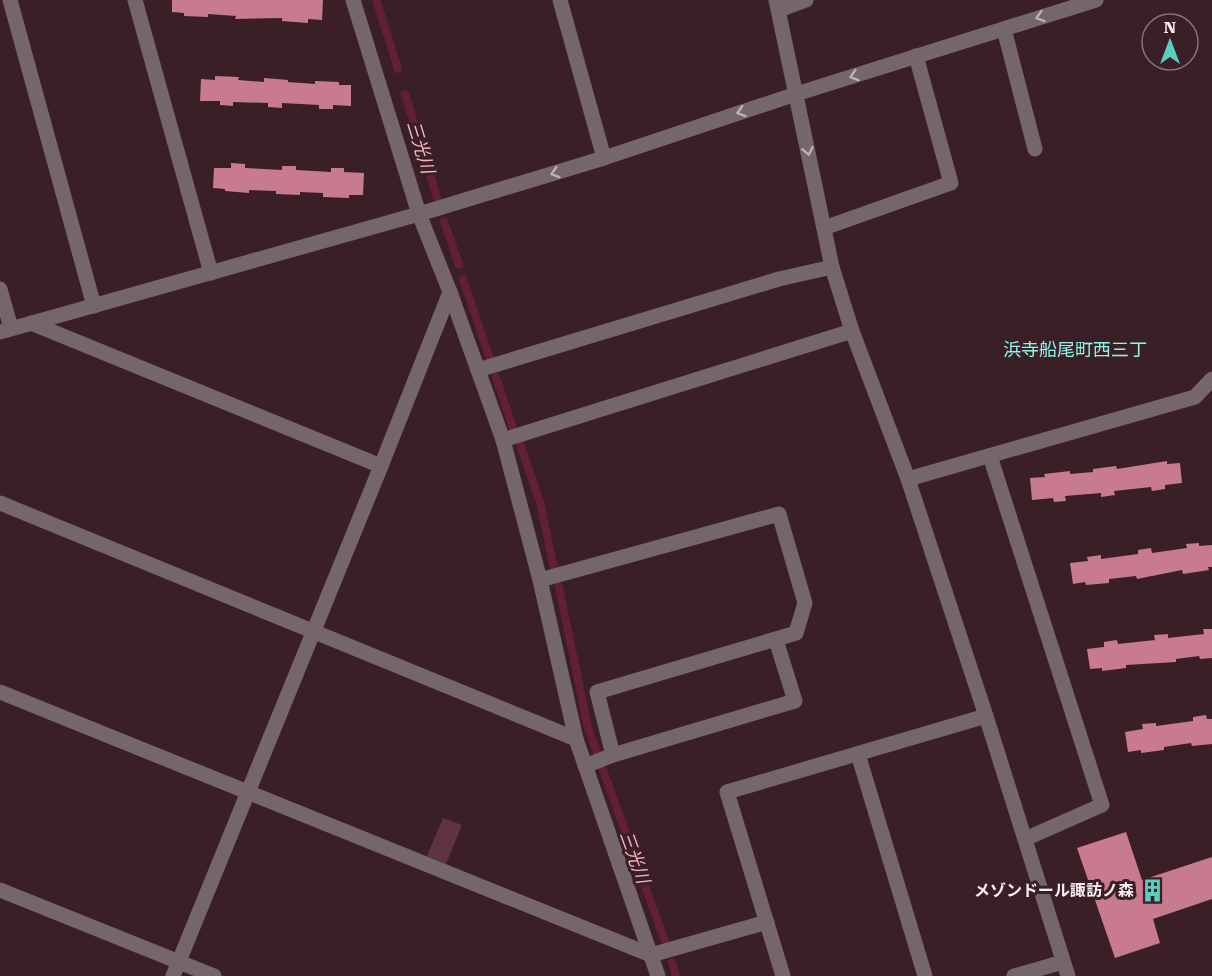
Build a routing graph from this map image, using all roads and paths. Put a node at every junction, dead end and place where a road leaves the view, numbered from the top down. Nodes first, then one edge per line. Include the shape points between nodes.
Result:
1 (10, 0) edge
2 (135, 0) edge
3 (353, 0) edge
4 (806, 0) edge
5 (1096, 0) edge
6 (565, 1) edge
7 (777, 5) edge
8 (1004, 29) junction
9 (916, 56) junction
10 (796, 94) junction
11 (1035, 148) dead end
12 (604, 158) junction
13 (419, 214) junction
14 (824, 228) junction
15 (832, 267) junction
16 (211, 273) junction
17 (0, 288) edge
18 (450, 292) junction
19 (94, 306) junction
20 (31, 323) junction
21 (6, 330) edge
22 (852, 331) junction
23 (478, 370) junction
24 (1212, 379) edge
25 (503, 440) junction
26 (990, 456) junction
27 (381, 466) junction
28 (908, 479) junction
29 (0, 503) edge
30 (540, 580) junction
31 (315, 631) junction
32 (776, 639) junction
33 (0, 692) edge
34 (986, 716) junction
35 (576, 739) junction
36 (858, 754) junction
37 (613, 755) junction
38 (585, 766) junction
39 (249, 792) junction
40 (1025, 839) junction
41 (0, 890) edge
42 (767, 922) junction
43 (656, 954) junction
44 (176, 969) edge
45 (1066, 969) edge
46 (213, 976) edge
47 (658, 976) edge
48 (783, 976) edge
49 (925, 976) edge
50 (1014, 976) edge

1 - 19 street
2 - 16 street
3 - 13 street
4 - 7 street
5 -> 8 street
6 - 12 street
7 - 10 street
8 - 9 street
8 - 11 street
9 -> 10 street
9 - 14 street via 951,183
10 -> 12 street
10 -> 14 street
12 -> 13 street
13 - 16 street
13 - 18 street
14 - 15 street
15 - 22 street
15 - 23 street via 779,279
16 - 19 street
17 - 21 street
18 - 23 street
18 - 27 street
19 - 20 street
20 - 21 street
20 - 27 street
22 - 25 street
22 - 28 street
23 - 25 street
24 - 26 street via 1195,397
25 - 30 street
26 - 28 street
26 - 40 street via 1102,806
27 - 31 street
28 - 34 street
29 - 31 street
30 - 32 street via 779,514 805,603 796,633
30 - 35 street
31 - 35 street
31 - 39 street
32 - 37 street via 597,692
32 - 37 street via 795,701
33 - 39 street
34 - 36 street
34 - 40 street
35 - 38 street
36 - 42 street via 727,792
36 - 49 street
37 - 38 street
38 - 43 street
39 - 43 street
39 - 44 street
40 - 45 street
41 - 44 street
42 - 43 street
42 - 48 street
43 - 47 street
44 - 46 street
45 - 50 street

